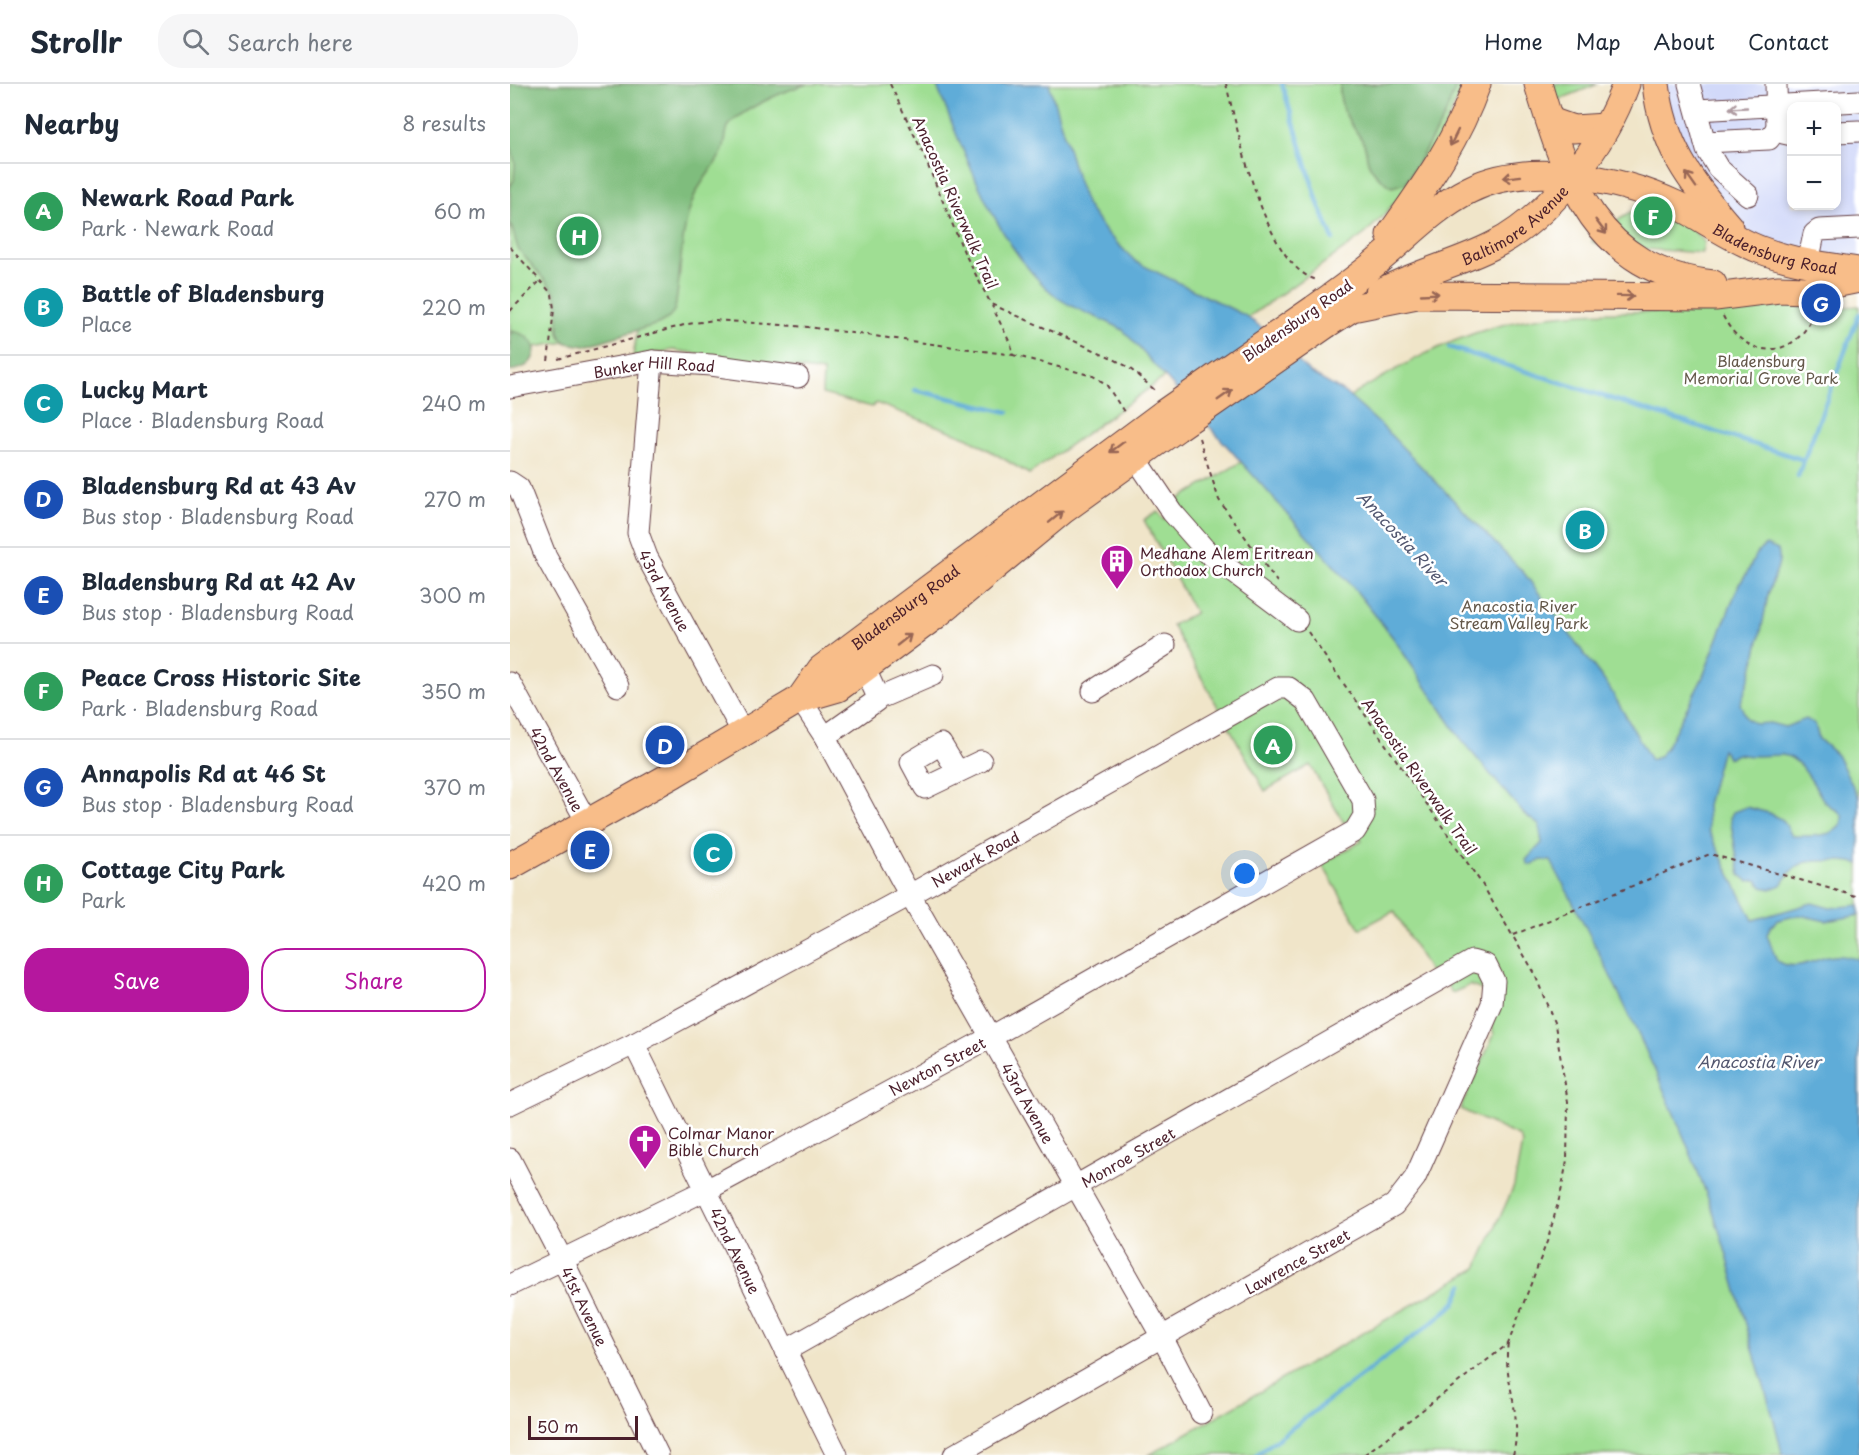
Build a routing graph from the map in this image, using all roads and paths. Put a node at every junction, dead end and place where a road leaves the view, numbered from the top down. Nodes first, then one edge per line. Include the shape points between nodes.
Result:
1 (890, 84) edge
2 (1226, 84) edge
3 (1477, 84) edge
4 (1538, 84) edge
5 (1626, 84) edge
6 (1656, 84) edge
7 (1689, 84) edge
8 (1776, 84) edge
9 (1859, 101) edge
10 (1776, 105) junction
11 (1697, 110) junction
12 (1550, 121) junction
13 (1606, 127) junction
14 (1784, 131) edge
15 (1859, 131) edge
16 (1841, 132) edge
17 (1705, 142) junction
18 (1570, 177) junction
19 (1748, 195) dead end
20 (1859, 228) edge
21 (1741, 242) junction
22 (510, 247) edge
23 (1808, 263) junction
24 (1859, 271) edge
25 (1363, 273) junction
26 (1859, 279) edge
27 (540, 281) junction
28 (1779, 289) junction
29 (1347, 299) junction
30 (1817, 303) dead end
31 (991, 304) junction
32 (510, 311) edge
33 (1722, 314) dead end
34 (1013, 355) junction
35 (652, 361) junction
36 (798, 377) dead end
37 (510, 387) edge
38 (1174, 417) junction
39 (1138, 430) junction
40 (1135, 457) junction
41 (510, 482) edge
42 (1280, 586) dead end
43 (1302, 625) joint
44 (1165, 645) dead end
45 (865, 669) junction
46 (933, 675) dead end
47 (510, 683) edge
48 (618, 686) dead end
49 (1093, 691) dead end
50 (876, 693) junction
51 (800, 699) junction
52 (743, 733) junction
53 (825, 737) junction
54 (981, 760) dead end
55 (958, 772) dead end
56 (587, 822) junction
57 (1355, 831) joint
58 (510, 866) edge
59 (910, 895) junction
60 (1859, 897) edge
61 (1513, 935) junction
62 (1472, 961) joint
63 (991, 1037) junction
64 (634, 1044) junction
65 (510, 1104) edge
66 (510, 1159) edge
67 (1077, 1188) junction
68 (706, 1190) junction
69 (561, 1259) junction
70 (510, 1285) edge
71 (1162, 1337) junction
72 (1508, 1344) junction
73 (785, 1352) junction
74 (1201, 1413) dead end
75 (658, 1455) edge
76 (837, 1455) edge
77 (954, 1455) edge
78 (1364, 1455) edge
79 (1513, 1455) edge

1 - 31 path, Anacostia Riverwalk Trail
2 - 29 path via 1261,204 1278,246 1298,271
3 -> 25 main road via 1434,175
4 - 12 main road
5 - 13 main road, Baltimore Avenue
21 -> 6 main road via 1681,166 1664,124
7 - 11 street
8 - 10 street
9 - 10 street
10 -> 11 street
10 - 14 street
11 - 17 street
12 - 13 main road via 1573,129
12 - 18 main road
13 - 18 main road, Baltimore Avenue
14 - 17 street via 1769,138
15 - 16 street
17 - 19 street via 1718,168
18 - 21 main road, Bladensburg Road via 1608,182 1656,196
18 -> 25 main road, Bladensburg Road via 1519,175 1481,184 1436,210
18 -> 28 main road via 1608,236 1646,265 1699,283
18 - 29 main road, Baltimore Avenue via 1539,213 1510,237 1477,254
20 - 23 street via 1818,230
21 - 23 main road, Bladensburg Road
22 - 27 path
23 - 24 main road, Bladensburg Road
25 - 29 main road, Bladensburg Road
26 - 28 main road, Bladensburg Road via 1805,290
27 - 32 path
27 - 34 path via 553,300 549,365 563,357 714,320 808,327
29 -> 28 main road, Bladensburg Road via 1386,300 1433,294 1698,297
29 - 38 main road, Bladensburg Road, bridge
30 - 33 path via 1806,329 1790,344 1773,350 1755,348 1737,338
31 - 34 path
31 - 38 path, Anacostia Riverwalk Trail via 1128,367
34 - 39 path via 1093,376 1117,397
35 - 36 street, Bunker Hill Road
35 - 37 street, Bunker Hill Road
35 - 52 street, 43rd Avenue via 638,533 647,557
38 - 39 main road, Bladensburg Road
38 - 40 main road, Bladensburg Road
38 - 42 path, Anacostia Riverwalk Trail via 1202,444 1220,500
39 -> 51 main road, Bladensburg Road via 821,669
40 - 43 street via 1172,512 1208,553
45 -> 40 main road, Bladensburg Road
41 - 48 street via 519,488 546,557
43 - 61 path, Anacostia Riverwalk Trail
44 - 49 street
45 - 50 street
45 - 51 main road, Bladensburg Road via 838,688
46 - 50 street via 884,696
47 - 56 street, 42nd Avenue
50 - 53 street via 876,701
51 - 52 main road, Bladensburg Road
51 - 53 street, 43rd Avenue
52 - 56 main road, Bladensburg Road
53 - 59 street, 43rd Avenue
54 - 55 street
56 - 58 main road, Bladensburg Road
57 - 59 street, Newark Road via 1364,816 1363,800 1306,701 1289,688 1278,688
57 - 63 street, Newton Street
59 - 63 street, 43rd Avenue
59 - 64 street, Newark Road
60 - 61 path via 1710,854
61 - 72 path, Anacostia Riverwalk Trail via 1546,998 1555,1025 1565,1077 1569,1132 1554,1221
62 - 67 street, Monroe Street
62 - 71 street, Lawrence Street via 1479,961 1492,972 1492,1004 1406,1194 1377,1217
63 - 67 street, 43rd Avenue
63 - 68 street, Newton Street
64 - 65 street, Newark Road
64 - 68 street, 42nd Avenue
66 - 69 street, 41st Avenue
67 - 71 street, 43rd Avenue
67 - 73 street, Monroe Street
68 - 69 street, Newton Street
68 - 73 street, 42nd Avenue
69 - 70 street, Newton Street
69 - 75 street, 41st Avenue
71 - 74 street, 43rd Avenue
71 - 77 street, Lawrence Street
72 - 78 path
72 - 79 path via 1506,1356 1517,1414
73 - 76 street, 42nd Avenue

